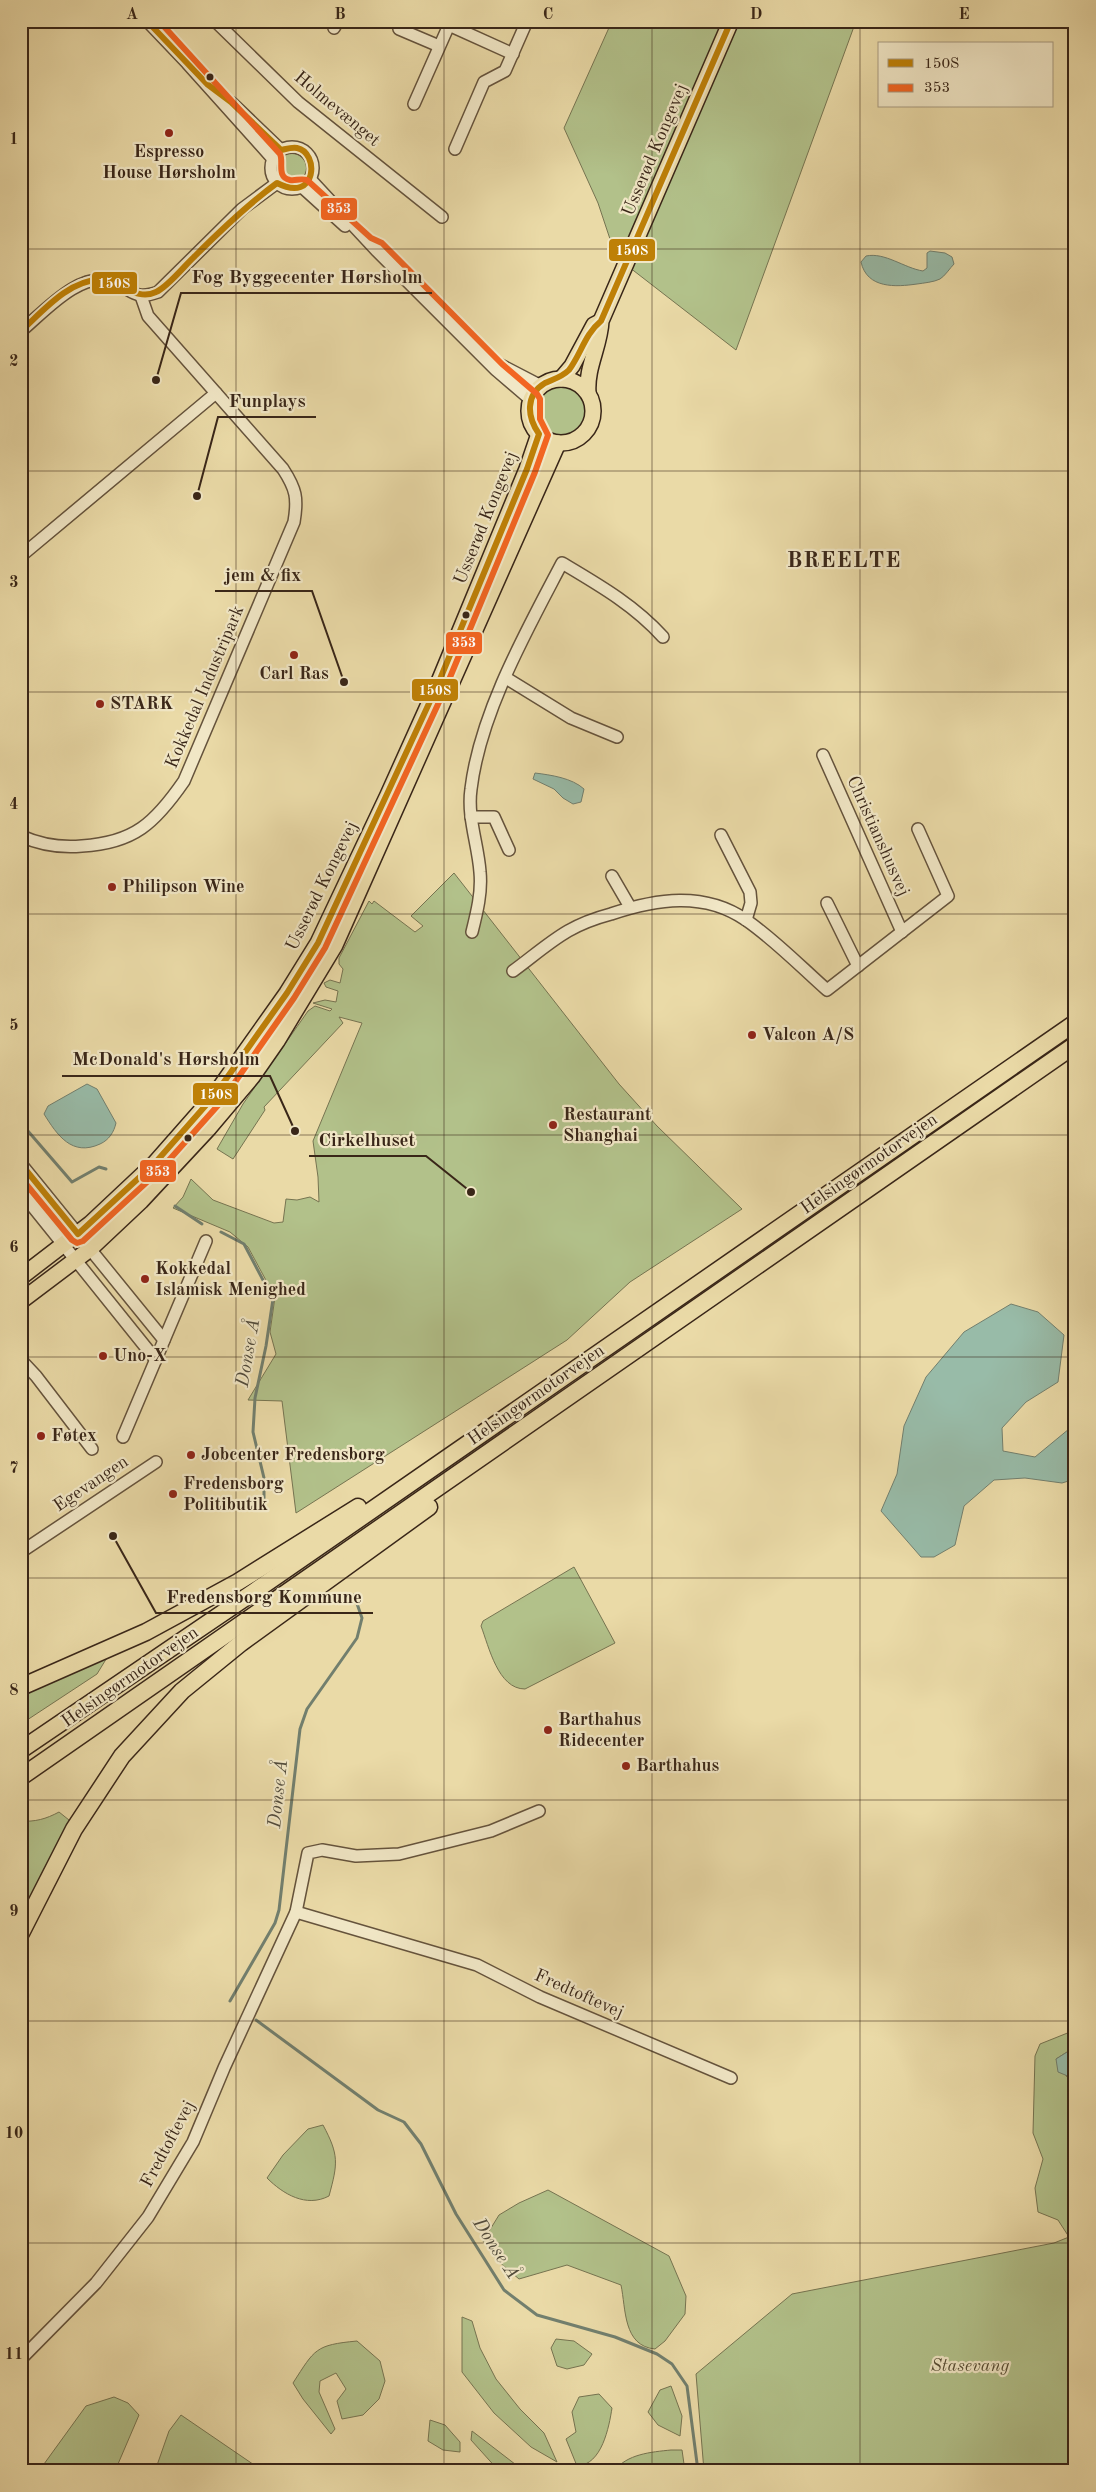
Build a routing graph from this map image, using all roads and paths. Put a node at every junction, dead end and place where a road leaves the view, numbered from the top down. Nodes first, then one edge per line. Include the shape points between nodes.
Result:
1 (147, 21) edge
2 (215, 21) edge
3 (527, 21) edge
4 (731, 21) edge
5 (444, 23) edge
6 (465, 26) edge
7 (399, 28) dead end
8 (439, 46) junction
9 (513, 54) junction
10 (207, 84) junction
11 (414, 104) dead end
12 (281, 150) junction
13 (455, 150) dead end
14 (273, 159) junction
15 (276, 183) junction
16 (306, 183) junction
17 (442, 217) dead end
18 (141, 296) junction
19 (601, 321) junction
20 (21, 331) edge
21 (489, 361) junction
22 (561, 379) junction
23 (541, 386) junction
24 (216, 393) junction
25 (588, 393) junction
26 (531, 400) junction
27 (539, 434) junction
28 (558, 443) junction
29 (21, 556) edge
30 (663, 637) dead end
31 (506, 678) junction
32 (617, 737) dead end
33 (823, 755) dead end
34 (471, 818) junction
35 (918, 829) dead end
36 (721, 835) dead end
37 (21, 836) edge
38 (509, 850) dead end
39 (612, 876) dead end
40 (827, 903) dead end
41 (630, 907) junction
42 (746, 920) junction
43 (472, 932) dead end
44 (902, 932) junction
45 (858, 966) junction
46 (513, 971) dead end
47 (1075, 1022) edge
48 (1075, 1045) edge
49 (21, 1164) edge
50 (21, 1192) edge
51 (78, 1234) junction
52 (206, 1241) dead end
53 (64, 1246) junction
54 (90, 1249) junction
55 (77, 1261) junction
56 (21, 1277) edge
57 (21, 1301) edge
58 (164, 1340) junction
59 (21, 1360) edge
60 (156, 1360) junction
61 (123, 1437) dead end
62 (498, 1445) junction
63 (92, 1449) dead end
64 (156, 1462) dead end
65 (433, 1468) junction
66 (21, 1552) edge
67 (21, 1687) edge
68 (21, 1750) edge
69 (21, 1777) edge
70 (539, 1811) dead end
71 (296, 1912) junction
72 (21, 1933) edge
73 (731, 2078) dead end
74 (21, 2359) edge

1 - 10 street
2 - 17 street, Holmevænget via 298,102
3 - 9 street
4 - 19 main road, Usserød Kongevej
5 - 6 street
5 - 8 street
6 - 9 street
7 - 8 street
8 - 11 street
9 - 13 street via 505,71 484,82
10 - 12 street via 231,102
10 - 14 street
12 - 14 street
12 - 16 street via 293,147 304,152 313,167
14 - 15 street via 271,172
15 - 16 street via 291,189
15 - 18 street via 242,209 158,292
16 - 21 street via 366,246 376,250
18 - 20 street via 112,282 99,279 85,281
18 - 24 street, Kokkedal Industripark via 148,316
19 - 22 main road, Usserød Kongevej via 594,325 575,361
19 - 25 main road, Usserød Kongevej via 588,375
21 - 23 street
21 - 26 street
22 - 23 main road
22 - 25 main road via 576,383
23 - 26 main road
24 - 29 street
24 - 37 street, Kokkedal Industripark via 284,469 294,486 297,504 294,522 184,781 149,823 125,839 103,845 58,846
25 - 28 main road via 594,409 590,425 578,439
26 - 27 main road via 531,421
27 - 28 main road
27 - 51 main road, Usserød Kongevej via 438,684 318,943 214,1096 155,1163
28 - 54 main road, Usserød Kongevej via 335,945 309,992 252,1076 209,1128
30 - 31 street via 646,618 616,595 562,563
31 - 32 street via 571,718
31 - 34 street via 475,763 470,790
33 - 44 street, Christianshusvej
34 - 38 street via 494,817
34 - 43 street via 480,872 480,897
35 - 44 street, Christianshusvej via 948,896
36 - 42 street via 750,892 751,903
39 - 41 street
40 - 45 street
41 - 42 street, Christianshusvej via 662,900 694,900 721,906
41 - 46 street, Christianshusvej via 567,931
42 - 45 street, Christianshusvej via 827,990
44 - 45 street, Christianshusvej
47 - 65 highway, Helsingørmotorvejen
48 - 62 highway, Helsingørmotorvejen
49 - 51 street
50 - 53 street
51 - 53 main road, Usserød Kongevej
51 - 54 street
52 - 58 street, Egevangen
53 - 55 street
53 - 56 main road, Usserød Kongevej
54 - 55 main road, Usserød Kongevej
54 - 58 street
55 - 57 main road, Usserød Kongevej
55 - 60 street
58 - 60 street, Egevangen
59 - 63 street, Egevangen
60 - 61 street, Egevangen
62 - 69 highway, Helsingørmotorvejen
62 - 72 highway via 446,1495 265,1626 182,1691 122,1756 74,1829
64 - 66 street, Egevangen
65 - 67 highway via 361,1506 238,1582 146,1632
65 - 68 highway, Helsingørmotorvejen
70 - 71 street, Fredtoftevej via 491,1831 398,1854 356,1856 322,1850 308,1854
71 - 73 street, Fredtoftevej via 476,1965 540,1997
71 - 74 street, Fredtoftevej via 193,2142 148,2217 96,2283

